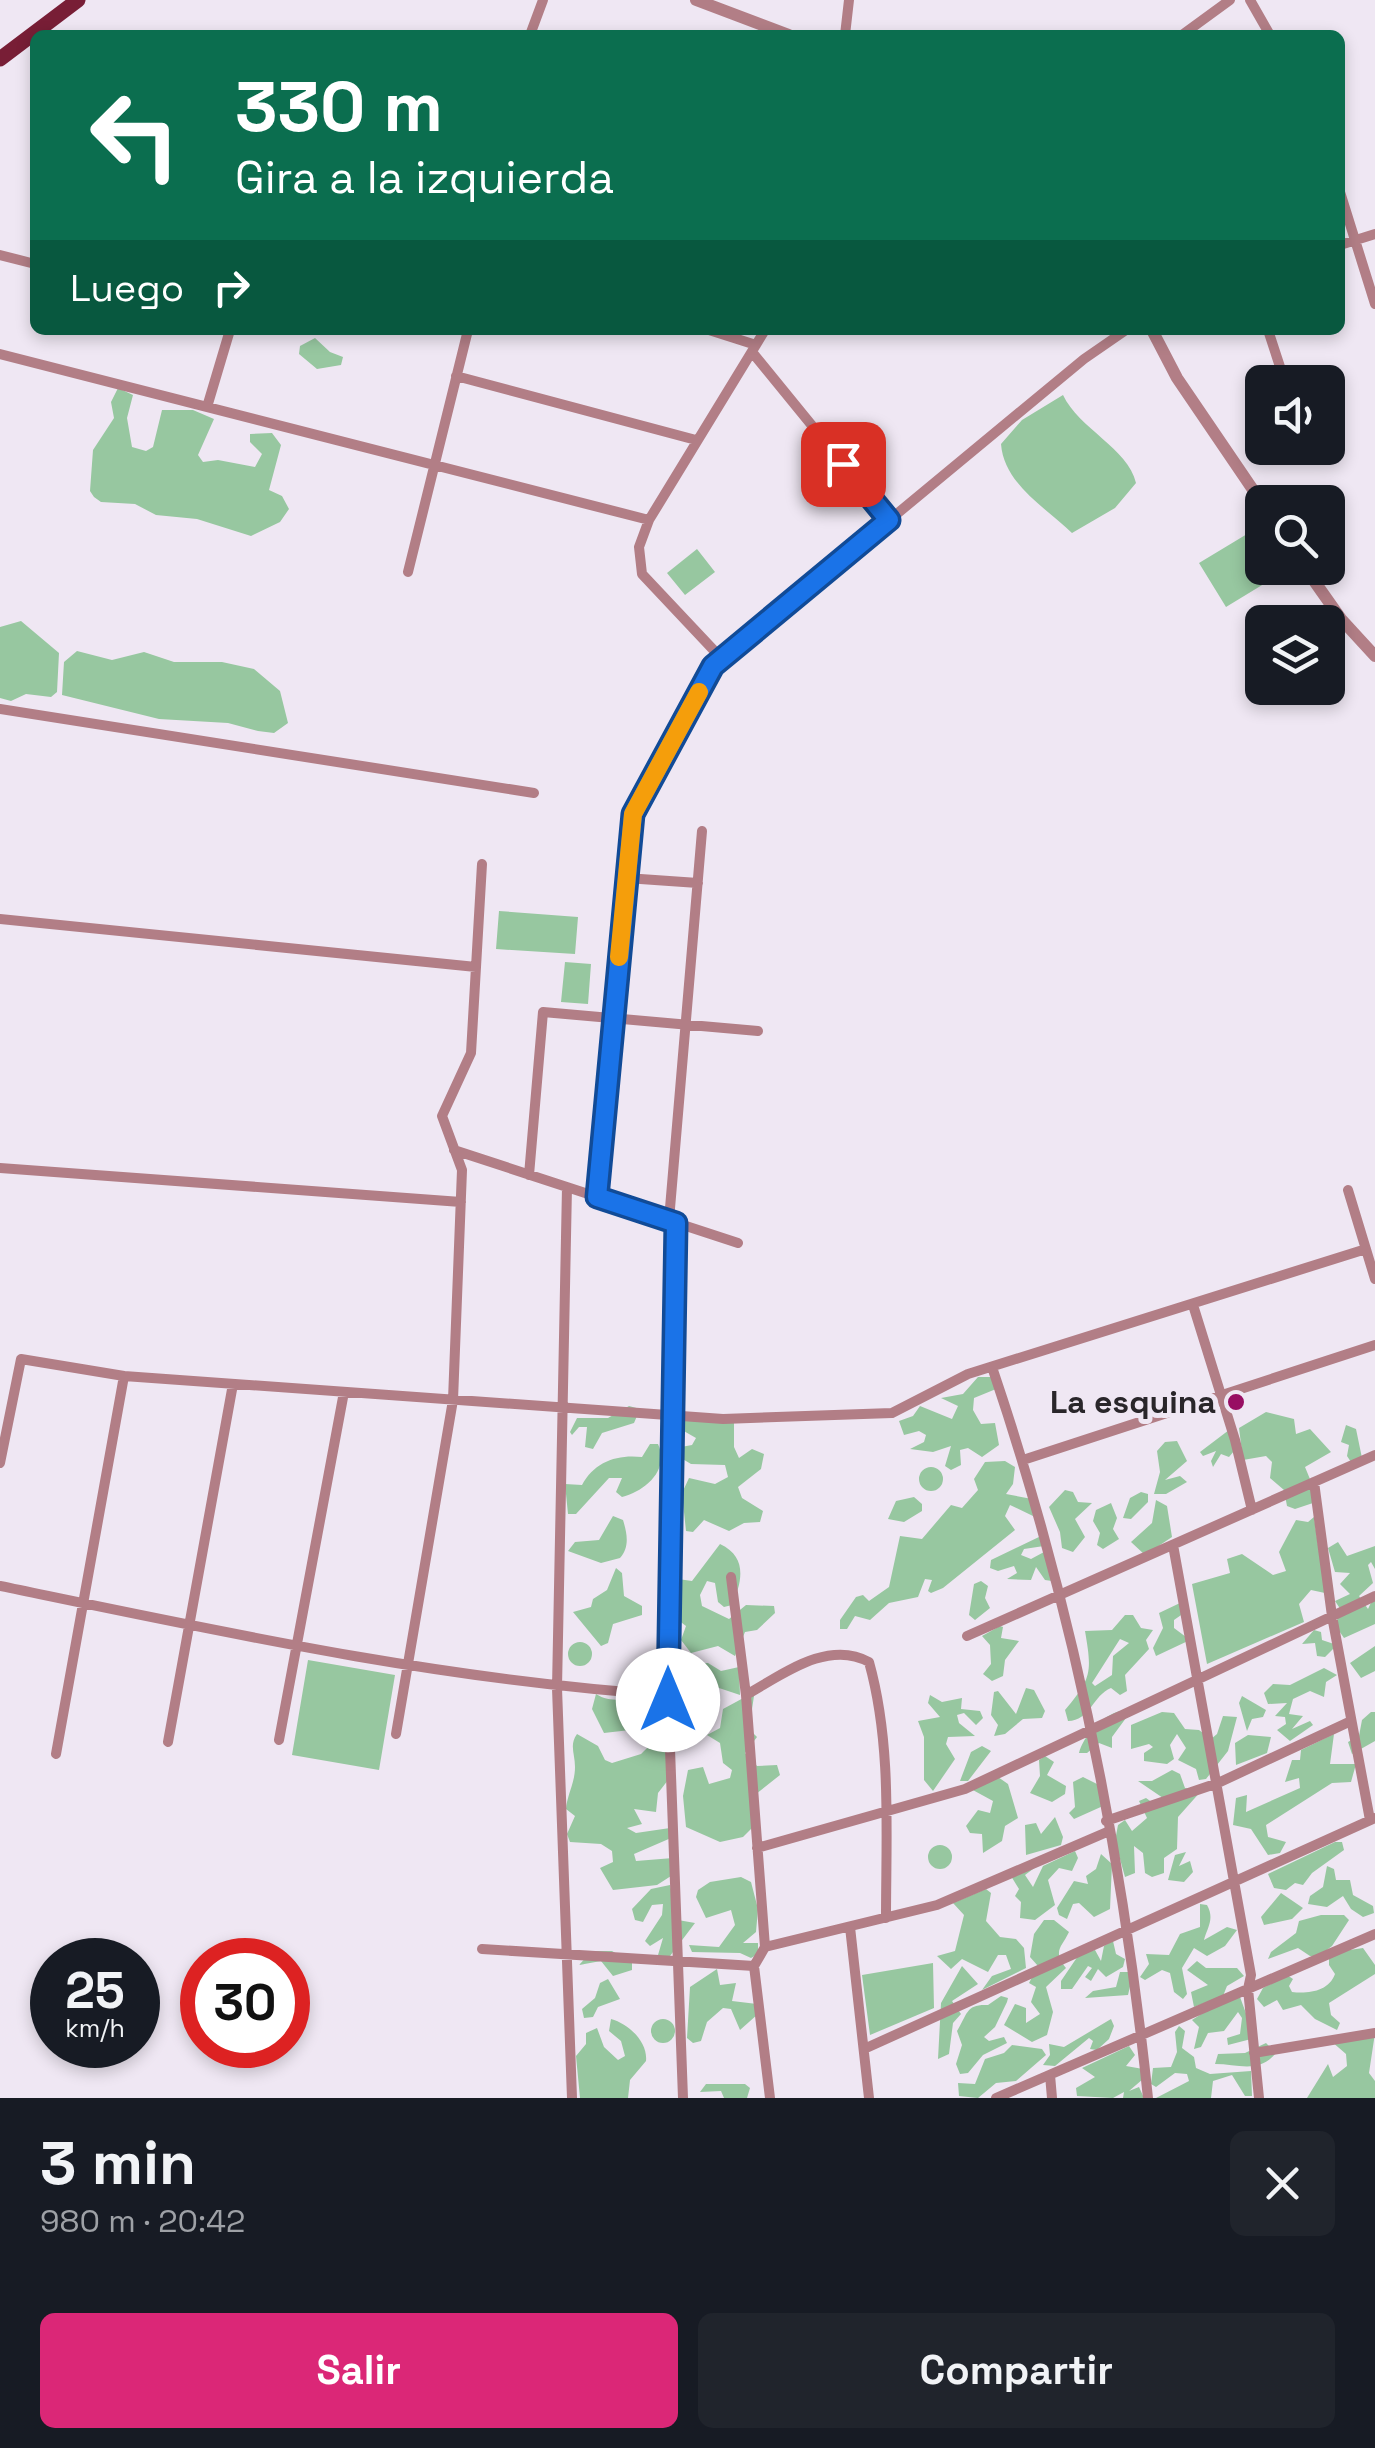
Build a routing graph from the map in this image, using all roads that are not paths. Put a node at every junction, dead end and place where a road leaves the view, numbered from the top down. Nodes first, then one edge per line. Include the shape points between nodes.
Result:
1 (78, 0) edge
2 (543, 0) edge
3 (696, 0) edge
4 (849, 0) edge
5 (1230, 0) edge
6 (1250, 0) edge
7 (737, 7) edge
8 (38, 30) edge
9 (532, 30) edge
10 (779, 30) edge
11 (846, 30) edge
12 (1189, 30) edge
13 (1267, 30) edge
14 (30, 36) edge
15 (0, 59) edge
16 (1345, 208) edge
17 (1375, 234) edge
18 (1355, 240) junction
19 (1345, 243) edge
20 (0, 255) edge
21 (30, 263) edge
22 (1375, 304) edge
23 (229, 335) edge
24 (467, 335) edge
25 (721, 335) edge
26 (761, 335) edge
27 (1118, 335) edge
28 (1155, 335) edge
29 (1270, 335) edge
30 (754, 349) junction
31 (0, 354) edge
32 (1279, 365) edge
33 (456, 376) junction
34 (207, 407) junction
35 (696, 440) junction
36 (433, 464) junction
37 (1250, 485) edge
38 (649, 520) junction
39 (889, 520) junction
40 (408, 572) dead end
41 (1317, 585) edge
42 (1375, 656) edge
43 (722, 659) junction
44 (0, 709) edge
45 (534, 793) dead end
46 (702, 832) dead end
47 (482, 864) dead end
48 (626, 878) junction
49 (698, 882) junction
50 (0, 918) edge
51 (476, 967) junction
52 (613, 1018) junction
53 (686, 1025) junction
54 (758, 1031) dead end
55 (453, 1150) junction
56 (0, 1168) edge
57 (529, 1175) junction
58 (567, 1187) junction
59 (1348, 1190) dead end
60 (597, 1197) junction
61 (461, 1202) junction
62 (673, 1222) junction
63 (738, 1243) dead end
64 (1366, 1250) junction
65 (1375, 1279) edge
66 (1193, 1305) junction
67 (1375, 1345) edge
68 (992, 1367) junction
69 (124, 1376) junction
70 (233, 1384) junction
71 (344, 1392) junction
72 (1222, 1394) junction
73 (453, 1400) junction
74 (562, 1408) junction
75 (670, 1416) junction
76 (1375, 1455) edge
77 (1024, 1460) junction
78 (0, 1463) edge
79 (1314, 1482) junction
80 (1252, 1510) junction
81 (1173, 1544) junction
82 (731, 1578) dead end
83 (0, 1586) edge
84 (1062, 1594) junction
85 (1375, 1596) edge
86 (83, 1603) junction
87 (1332, 1616) junction
88 (190, 1625) junction
89 (967, 1636) dead end
90 (299, 1648) junction
91 (407, 1668) junction
92 (1200, 1679) junction
93 (558, 1688) junction
94 (746, 1694) junction
95 (668, 1695) junction
96 (1351, 1721) junction
97 (1092, 1730) junction
98 (396, 1734) dead end
99 (279, 1740) dead end
100 (168, 1742) dead end
101 (56, 1754) dead end
102 (1218, 1784) junction
103 (886, 1811) junction
104 (1372, 1819) edge
105 (1106, 1827) junction
106 (757, 1848) junction
107 (1236, 1881) junction
108 (886, 1918) junction
109 (850, 1927) junction
110 (1124, 1931) junction
111 (1375, 1934) edge
112 (765, 1947) junction
113 (482, 1949) dead end
114 (566, 1954) junction
115 (678, 1961) junction
116 (754, 1966) junction
117 (1248, 1989) junction
118 (1375, 2033) edge
119 (1141, 2035) junction
120 (864, 2048) junction
121 (1254, 2053) junction
122 (1050, 2075) junction
123 (572, 2098) edge
124 (683, 2098) edge
125 (770, 2098) edge
126 (869, 2098) edge
127 (996, 2098) edge
128 (1052, 2098) edge
129 (1148, 2098) edge
130 (1259, 2098) edge

1 - 8 main road
2 - 9 street
3 - 7 street
4 - 11 street
5 - 12 street
6 - 13 street
7 - 10 street
14 - 15 main road
16 - 18 street
17 - 18 street
18 - 19 street
18 - 22 street
20 - 21 street
23 - 34 street
24 - 33 street
25 - 30 street
26 - 30 street
27 - 39 street
28 - 37 street
29 - 32 street
30 - 35 street
30 - 39 street
31 - 34 street
33 - 35 street
33 - 36 street
34 - 36 street
35 - 38 street
36 - 38 street
36 - 40 street
38 - 43 street via 639,548 642,574
39 - 43 street
41 - 42 street
43 - 48 street via 633,814
44 - 45 street
46 - 49 street
47 - 51 street
48 - 49 street
48 - 52 street
49 - 53 street
50 - 51 street
51 - 55 street via 470,1053 442,1116
52 - 53 street
52 - 57 street via 543,1012
52 - 60 street
53 - 54 street
53 - 62 street
55 - 57 street
55 - 61 street via 461,1164
56 - 61 street
57 - 58 street
58 - 60 street
58 - 74 street
59 - 64 street
60 - 62 street
61 - 73 street
62 - 63 street
62 - 75 street
64 - 65 street
64 - 66 street
66 - 68 street
66 - 72 street
67 - 72 street
68 - 75 street via 903,1410 875,1416
68 - 77 street
69 - 70 street
69 - 78 street via 21,1359
69 - 86 street
70 - 71 street
70 - 88 street
71 - 73 street
71 - 90 street
72 - 77 street
72 - 80 street
73 - 74 street
73 - 91 street
74 - 75 street
74 - 93 street
75 - 95 street
76 - 79 street
77 - 84 street
79 - 80 street
79 - 87 street
80 - 81 street
81 - 84 street
81 - 92 street
82 - 94 street
83 - 86 street
84 - 89 street
84 - 97 street
85 - 87 street
86 - 88 street
86 - 101 street
87 - 92 street
87 - 96 street
88 - 90 street
88 - 100 street
90 - 91 street
90 - 99 street
91 - 93 street
91 - 98 street
92 - 97 street
92 - 102 street
93 - 95 street
93 - 114 street
94 - 103 street via 813,1658 858,1656 869,1662 880,1710
94 - 106 street
95 - 115 street
96 - 102 street
96 - 104 street
97 - 103 street via 965,1789
97 - 105 street
102 - 105 street
102 - 107 street
103 - 106 street
103 - 108 street
104 - 107 street
105 - 108 street via 937,1905
105 - 110 street
106 - 112 street
107 - 110 street
107 - 117 street
108 - 109 street
109 - 112 street
109 - 120 street
110 - 119 street
110 - 120 street
111 - 117 street
112 - 116 street
113 - 114 street
114 - 115 street
114 - 123 street
115 - 116 street
115 - 124 street
116 - 125 street
117 - 119 street
117 - 121 street
118 - 121 street
119 - 122 street
119 - 129 street
120 - 126 street
121 - 130 street
122 - 127 street
122 - 128 street

